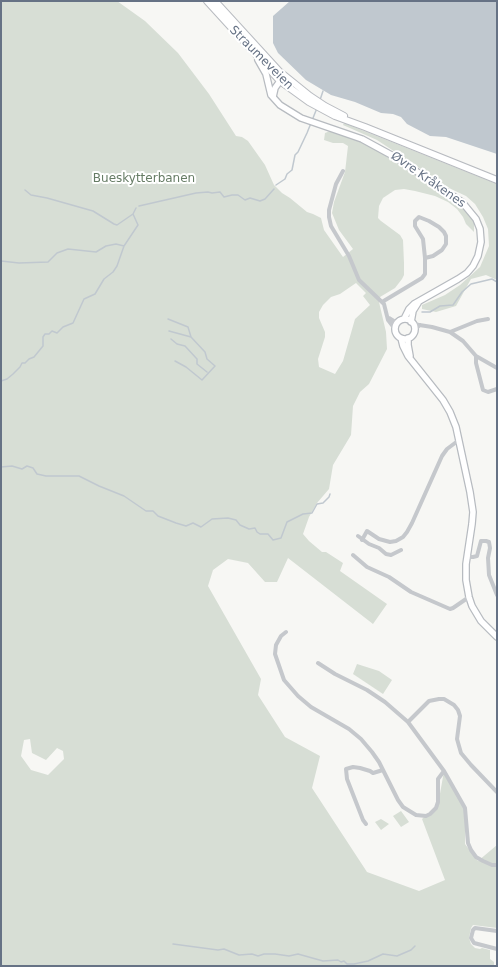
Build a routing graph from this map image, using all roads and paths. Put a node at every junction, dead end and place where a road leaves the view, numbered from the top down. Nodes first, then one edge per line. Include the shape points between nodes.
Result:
1 (207, 1) edge
2 (215, 1) edge
3 (255, 54) junction
4 (279, 71) junction
5 (280, 81) junction
6 (273, 97) junction
7 (365, 127) junction
8 (343, 171) dead end
9 (497, 180) edge
10 (425, 258) junction
11 (382, 302) junction
12 (419, 302) junction
13 (404, 319) junction
14 (488, 319) dead end
15 (413, 325) junction
16 (396, 326) junction
17 (450, 332) junction
18 (401, 338) junction
19 (408, 338) junction
20 (476, 356) junction
21 (413, 362) junction
22 (497, 368) edge
23 (497, 389) edge
24 (459, 440) junction
25 (358, 536) dead end
26 (362, 540) junction
27 (401, 550) dead end
28 (353, 555) dead end
29 (467, 557) junction
30 (497, 595) edge
31 (469, 597) junction
32 (286, 632) dead end
33 (497, 637) edge
34 (318, 663) dead end
35 (408, 722) junction
36 (383, 770) junction
37 (444, 771) junction
38 (497, 792) edge
39 (366, 824) dead end
40 (497, 865) edge
41 (497, 931) edge
42 (497, 949) edge

1 - 3 main road, Straumeveien
2 - 4 main road, Straumeveien
3 - 5 main road, Straumeveien
3 - 6 main road via 266,74 269,91
4 - 5 main road
4 - 7 main road, Straumeveien via 325,106
5 - 6 main road
5 - 7 main road, Straumeveien via 309,102 335,116
6 - 12 main road, Øvre Kråkenes via 280,105 300,118 362,139 390,154 462,202 472,213 479,223 482,236 475,263 462,276
7 - 9 main road, Straumeveien
8 - 11 street via 336,184 329,210 331,226 349,256 360,282
10 - 10 street via 423,239 415,226 415,221 419,218 440,227 446,236 446,244 442,250
10 - 11 street via 425,272 422,278
11 - 16 street via 390,324
12 - 13 main road, Øvre Kråkenes via 412,306
12 - 15 main road via 413,311
13 - 15 main road
13 - 16 main road
14 - 17 street
15 - 17 street
15 - 19 main road via 412,335
16 - 18 main road via 397,334
17 - 20 street via 463,341
18 - 19 main road
18 - 21 main road via 405,352
19 - 21 main road
20 - 22 street
20 - 23 street via 483,390 488,392
21 - 24 main road via 447,406
24 - 26 street via 442,456 408,532 398,540 390,542 367,532
24 - 29 main road via 473,512
25 - 26 street
26 - 27 street via 386,554 391,555
28 - 31 street via 367,567 411,592 450,609
29 - 30 street via 477,556 481,541 489,542 489,575
29 - 31 main road via 466,580
31 - 33 main road via 481,621
32 - 36 street via 276,645 275,654 284,680 311,707 361,739
34 - 35 street via 367,690
35 - 37 street
35 - 38 street via 429,701 444,699 454,705 460,716 458,739 461,753
36 - 37 street via 402,805 416,815 422,816 430,814 436,808 438,779
36 - 39 street via 373,774 360,768 346,769 347,779
37 - 40 street via 465,808 471,850 476,857
41 - 42 street via 475,928 471,938 474,943

